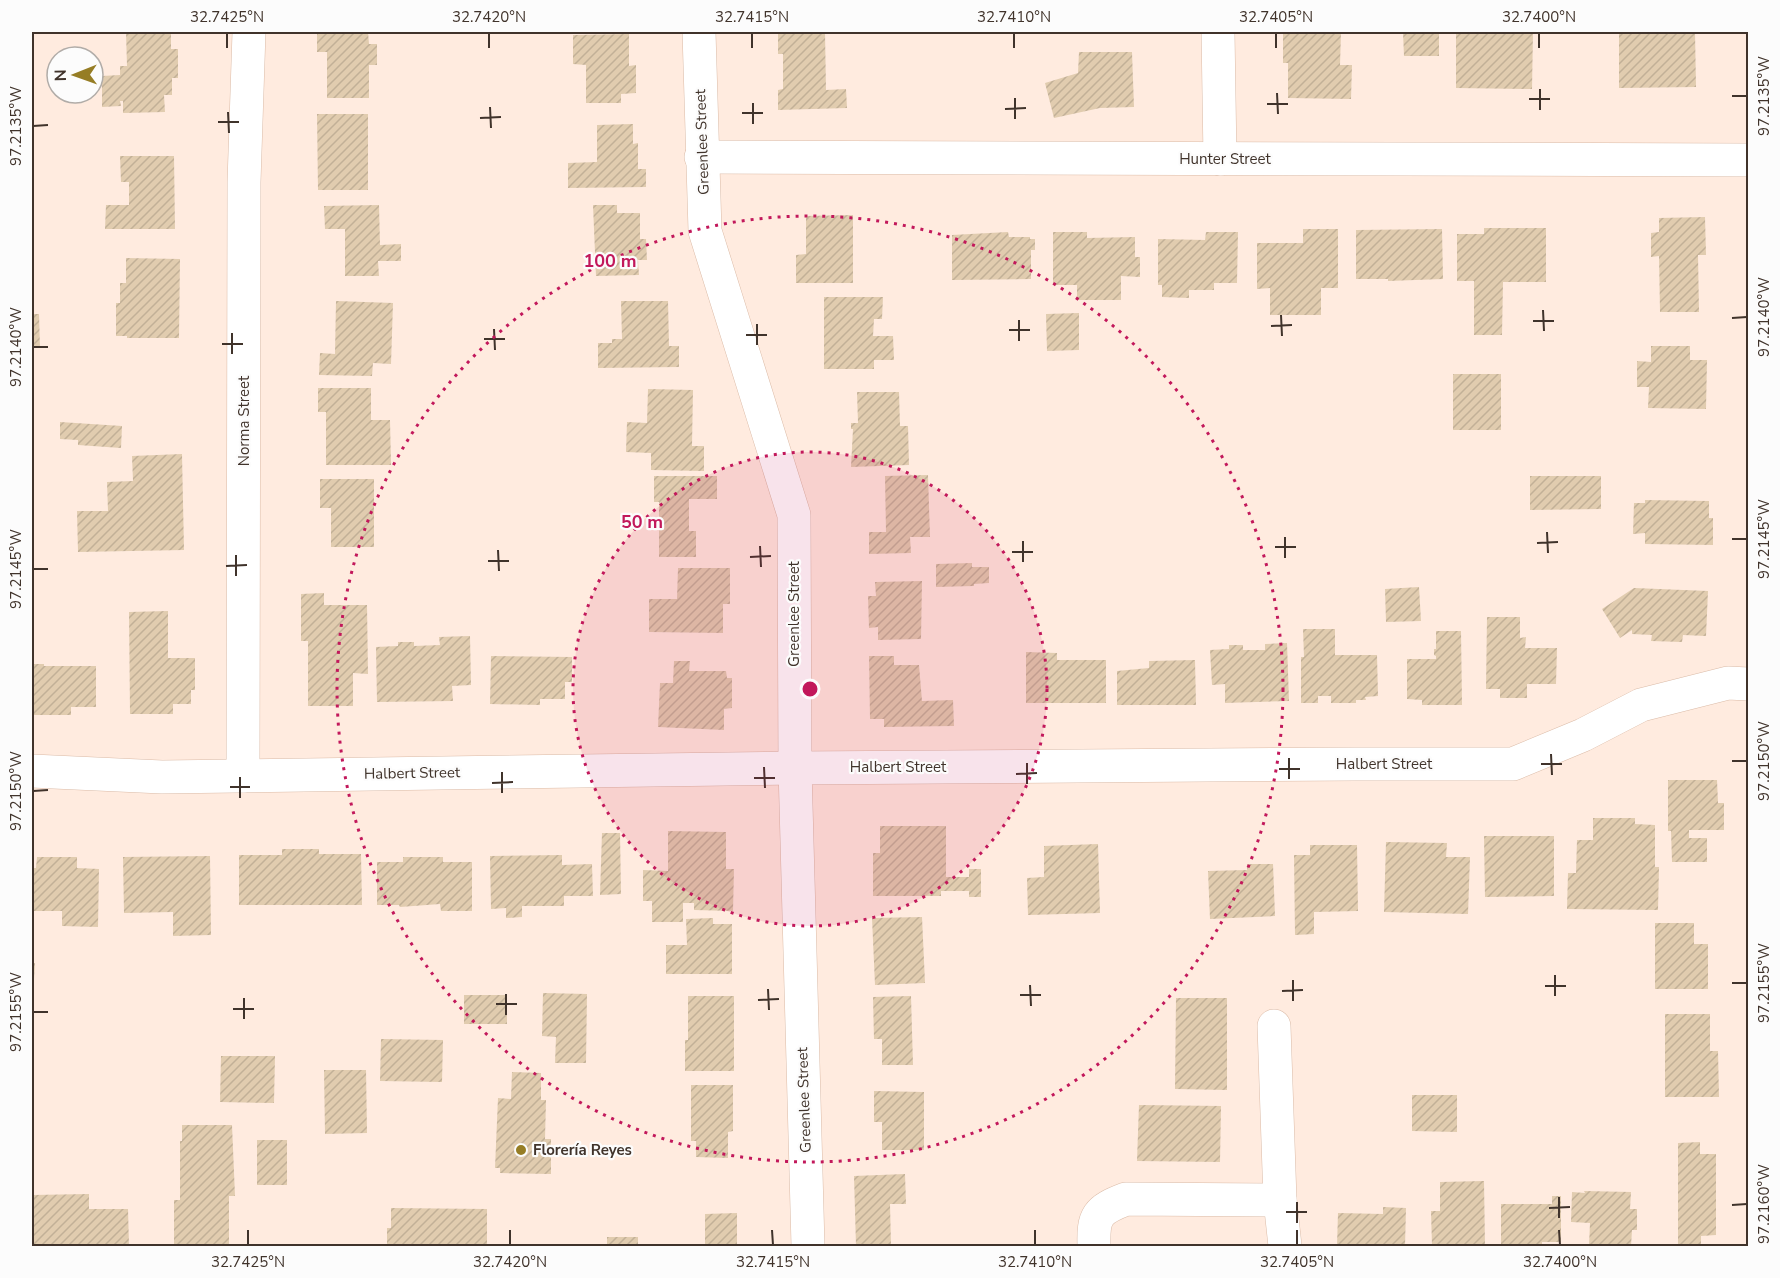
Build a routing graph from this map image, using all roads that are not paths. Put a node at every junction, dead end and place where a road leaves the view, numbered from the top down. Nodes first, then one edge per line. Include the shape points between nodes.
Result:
1 (249, 32) edge
2 (699, 32) edge
3 (1218, 32) edge
4 (701, 157) junction
5 (1220, 159) junction
6 (1749, 160) edge
7 (1749, 684) edge
8 (795, 768) junction
9 (32, 771) edge
10 (243, 776) junction
11 (1274, 1026) dead end
12 (1280, 1200) junction
13 (808, 1246) edge
14 (1094, 1246) edge
15 (1285, 1246) edge

1 - 10 street, Norma Street via 244,182
2 - 4 street, Greenlee Street
3 - 5 street
4 - 5 street, Hunter Street
4 - 8 street, Greenlee Street via 705,231 794,514
5 - 6 street, Hunter Street
7 - 8 street, Halbert Street via 1728,683 1641,705 1512,765
8 - 10 street, Halbert Street
8 - 13 street, Greenlee Street
9 - 10 street, Halbert Street
11 - 12 street
12 - 14 street via 1125,1199 1105,1207 1094,1226
12 - 15 street

